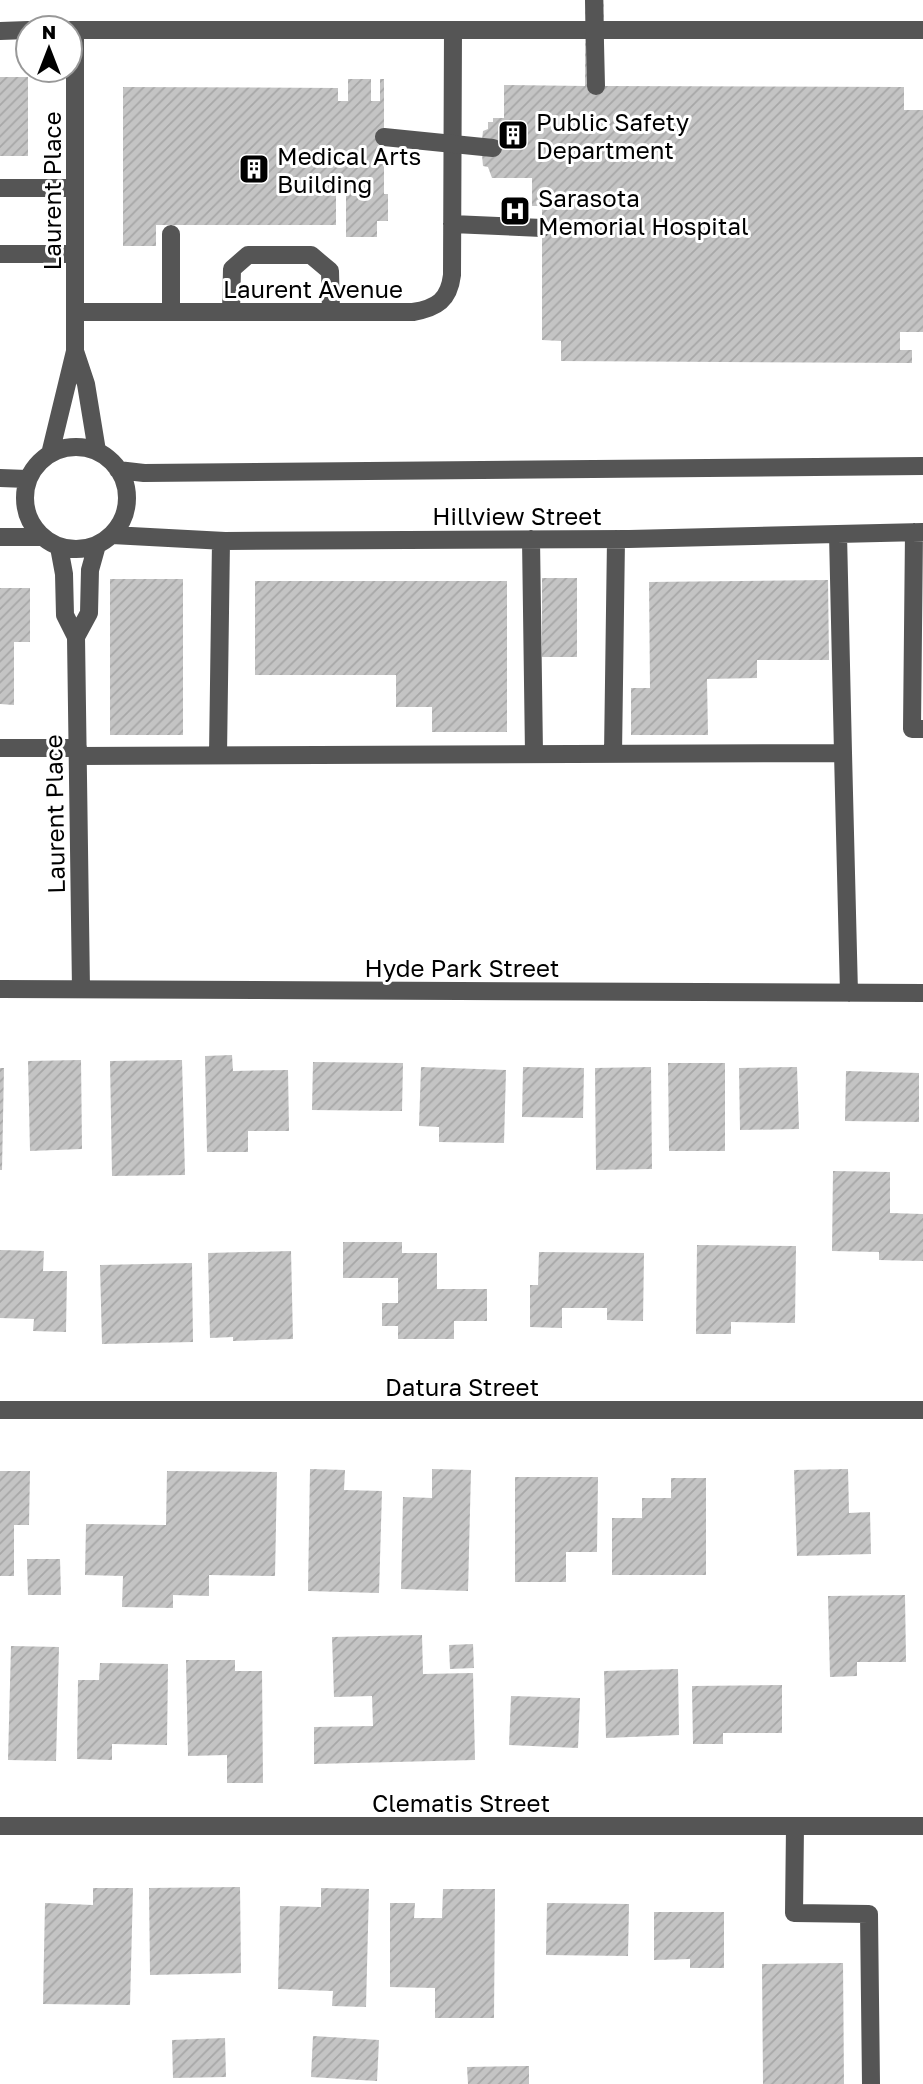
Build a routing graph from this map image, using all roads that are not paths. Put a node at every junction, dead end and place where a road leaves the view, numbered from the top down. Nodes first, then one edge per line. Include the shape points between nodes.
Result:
1 (594, 0) edge
2 (84, 30) edge
3 (453, 30) junction
4 (923, 30) edge
5 (73, 84) edge
6 (596, 86) dead end
7 (384, 137) dead end
8 (493, 148) dead end
9 (0, 188) edge
10 (75, 188) junction
11 (453, 224) junction
12 (541, 228) dead end
13 (171, 234) dead end
14 (0, 254) edge
15 (75, 254) junction
16 (75, 312) junction
17 (171, 312) junction
18 (231, 312) junction
19 (331, 312) junction
20 (75, 351) junction
21 (97, 451) junction
22 (50, 454) junction
23 (923, 466) edge
24 (118, 470) junction
25 (0, 478) edge
26 (27, 479) junction
27 (918, 532) edge
28 (838, 534) junction
29 (0, 537) edge
30 (41, 537) junction
31 (531, 539) junction
32 (616, 539) junction
33 (105, 540) junction
34 (221, 541) junction
35 (59, 548) junction
36 (76, 637) junction
37 (923, 729) edge
38 (0, 748) edge
39 (78, 752) junction
40 (843, 752) junction
41 (534, 754) junction
42 (613, 754) junction
43 (218, 755) junction
44 (0, 989) edge
45 (81, 989) junction
46 (849, 993) junction
47 (923, 993) edge
48 (0, 1410) edge
49 (923, 1410) edge
50 (0, 1826) edge
51 (794, 1826) junction
52 (923, 1826) edge
53 (871, 2084) edge

1 - 6 street, bridge
2 - 3 street
3 - 4 street
3 - 11 street, Laurent Avenue
5 - 10 street, Laurent Place
7 - 8 street, bridge
9 - 10 street
10 - 15 street, Laurent Place
11 - 12 street
11 - 19 street, Laurent Avenue via 453,275 444,301 413,312
13 - 17 street
14 - 15 street
15 - 16 street, Laurent Place
16 - 17 street, Laurent Avenue
16 - 20 street, Laurent Place
17 - 18 street, Laurent Avenue
18 - 19 street, Laurent Avenue
18 - 19 street via 232,269 248,255 311,255 330,271
20 - 21 street, Laurent Place via 86,384
20 - 22 street, Laurent Place
21 - 22 street via 76,446
21 - 24 street
22 - 26 street, Laurent Place
23 - 24 street, Hillview Street
24 - 33 street, Laurent Place via 126,482 128,503 123,521
25 - 26 street
26 - 30 street via 24,500 29,520
27 - 28 street, Hillview Street
27 - 37 street via 912,729
28 - 32 street, Hillview Street
28 - 40 street
29 - 30 street
30 - 35 street
31 - 32 street, Hillview Street
31 - 34 street, Hillview Street
31 - 41 street
32 - 42 street
33 - 34 street, Hillview Street
33 - 35 street via 80,550
33 - 36 street, Laurent Place via 90,570 89,613
34 - 43 street
35 - 36 street, Laurent Place via 65,615
36 - 39 street, Laurent Place
38 - 39 street
39 - 43 street
39 - 45 street, Laurent Place
40 - 42 street
40 - 46 street
41 - 42 street
41 - 43 street
44 - 45 street, Hyde Park Street
45 - 46 street, Hyde Park Street
46 - 47 street, Hyde Park Street
48 - 49 street, Datura Street
50 - 51 street, Clematis Street
51 - 52 street, Clematis Street
51 - 53 street via 794,1913 869,1914

